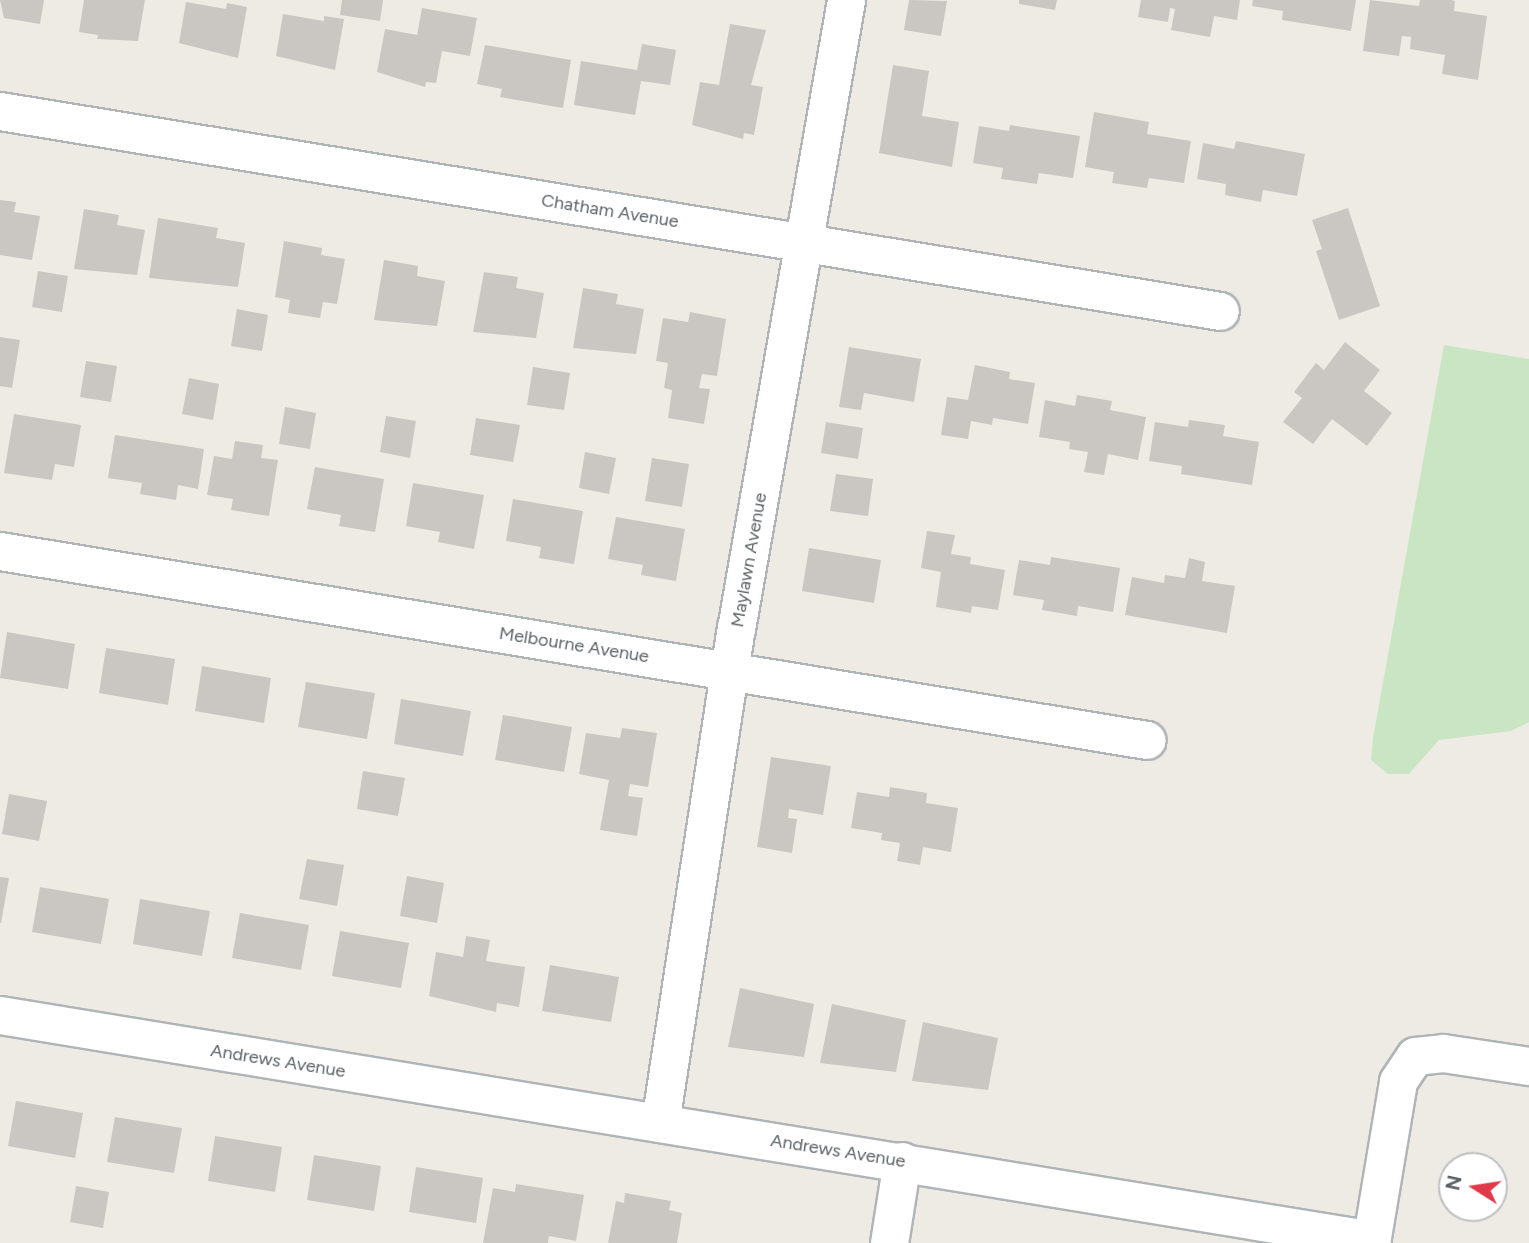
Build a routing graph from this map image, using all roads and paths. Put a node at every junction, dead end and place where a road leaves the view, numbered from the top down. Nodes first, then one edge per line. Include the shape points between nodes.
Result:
1 (846, 0) edge
2 (0, 111) edge
3 (806, 243) junction
4 (1220, 311) dead end
5 (0, 551) edge
6 (730, 671) junction
7 (1147, 740) dead end
8 (0, 1015) edge
9 (1529, 1066) edge
10 (660, 1122) junction
11 (902, 1161) junction
12 (1371, 1242) edge
13 (889, 1243) edge

1 - 3 street, Maylawn Avenue
2 - 3 street, Chatham Avenue
3 - 4 street, Chatham Avenue
3 - 6 street, Maylawn Avenue
5 - 6 street, Melbourne Avenue
6 - 7 street, Melbourne Avenue
6 - 10 street, Maylawn Avenue
8 - 10 street, Andrews Avenue
9 - 12 street, Andrews Avenue via 1443,1053 1415,1056 1398,1081
10 - 11 street, Andrews Avenue
11 - 12 street, Andrews Avenue
11 - 13 street

